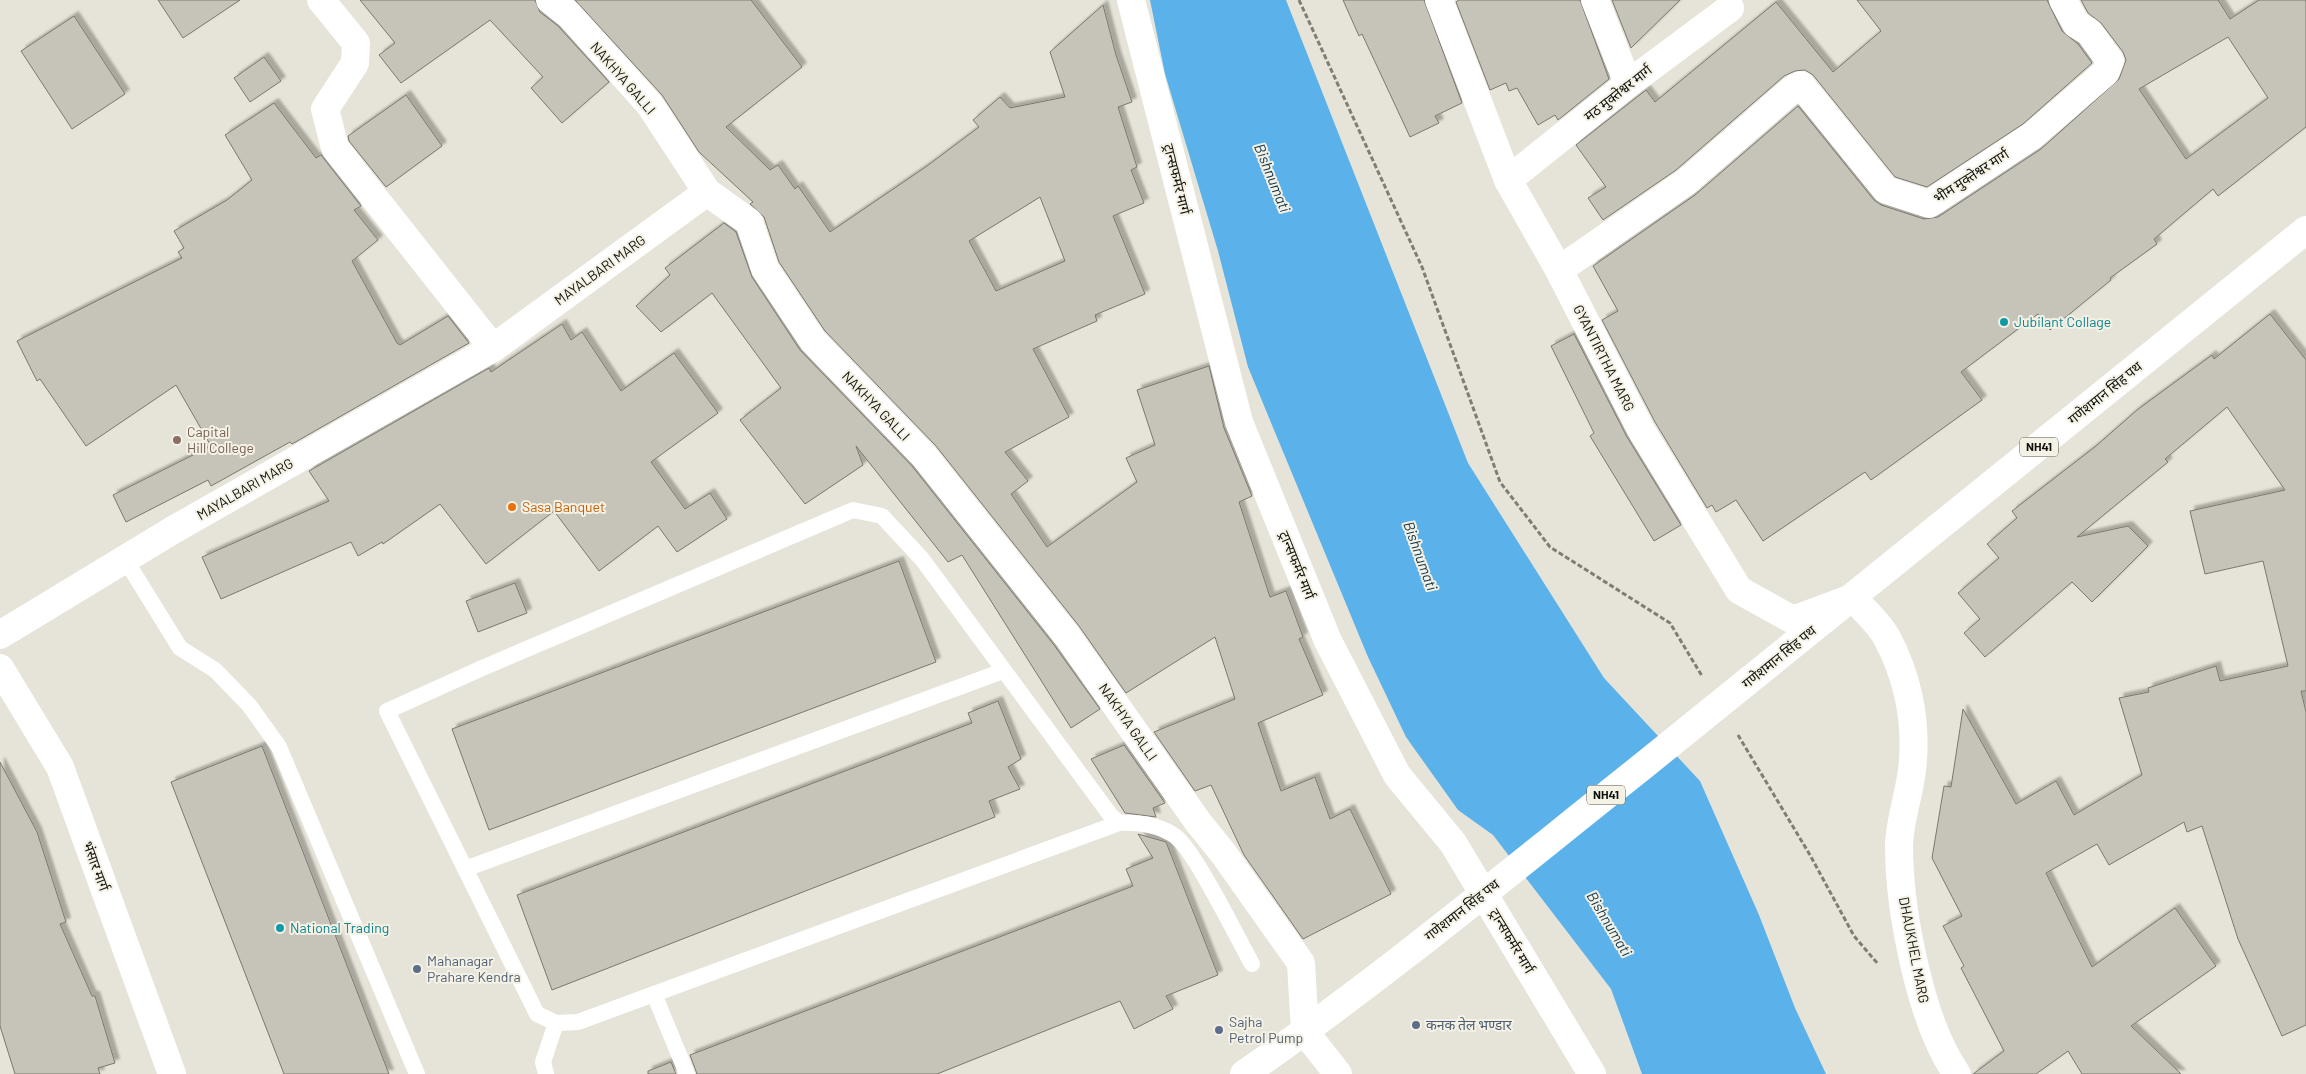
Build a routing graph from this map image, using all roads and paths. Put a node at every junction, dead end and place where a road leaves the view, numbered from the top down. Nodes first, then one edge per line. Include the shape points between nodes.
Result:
1 (320, 0) edge
2 (550, 0) edge
3 (1131, 0) edge
4 (1299, 0) edge
5 (1439, 0) edge
6 (1595, 0) edge
7 (2063, 0) edge
8 (1730, 8) dead end
9 (1628, 84) junction
10 (1508, 180) junction
11 (707, 192) junction
12 (2306, 230) edge
13 (1559, 270) junction
14 (493, 348) junction
15 (125, 559) junction
16 (1853, 598) junction
17 (0, 635) edge
18 (0, 668) edge
19 (1002, 671) junction
20 (1705, 681) dead end
21 (1735, 730) dead end
22 (1119, 823) junction
23 (465, 869) junction
24 (1252, 964) dead end
25 (1884, 971) dead end
26 (654, 994) junction
27 (556, 1024) junction
28 (1305, 1032) junction
29 (172, 1074) edge
30 (417, 1074) edge
31 (546, 1074) edge
32 (687, 1074) edge
33 (1244, 1074) edge
34 (1338, 1074) edge
35 (1592, 1074) edge
36 (1957, 1074) edge

1 - 14 main road via 356,43 355,63 326,109 335,148
2 - 11 main road, NAKHYA GALLI via 568,15 650,105
3 - 35 main road, ट्रान्सफर्मर मार्ग via 1239,422 1328,640 1396,775 1453,843
4 - 20 path via 1422,267 1500,482 1550,547 1670,623
5 - 10 main road, GYANTIRTHA MARG
6 - 9 main road
7 - 13 main road, भीम मुक्तेश्वर मार्ग via 2076,24 2089,32 2110,61 2105,73 2032,136 1929,204 1886,190 1801,86 1794,88 1686,182
8 - 9 main road, मठ मुक्तेश्वर मार्ग
9 - 10 main road, मठ मुक्तेश्वर मार्ग
10 - 13 main road, GYANTIRTHA MARG
11 - 14 main road, MAYALBARI MARG
11 - 28 main road, NAKHYA GALLI via 749,222 765,269 813,340 924,456 1067,636 1223,853 1301,963
12 - 16 main road, गणेशमान सिंह पथ / NH41
13 - 16 main road, GYANTIRTHA MARG via 1640,430 1739,590 1793,620
14 - 15 main road, MAYALBARI MARG
15 - 17 main road, MAYALBARI MARG
15 - 30 lane via 180,648 215,670 249,706 279,748
16 - 28 main road, गणेशमान सिंह पथ / NH41
16 - 36 main road, DHAUKHEL MARG via 1887,637 1909,690 1914,758 1899,844 1904,911 1926,1012
18 - 29 main road, भंसार मार्ग via 60,767
19 - 22 lane
19 - 23 lane
19 - 23 lane via 922,559 882,516 853,510 480,668 387,711
21 - 25 path via 1854,936
22 - 24 lane via 1135,822 1176,836
22 - 26 lane
23 - 27 lane via 538,1014
26 - 27 lane via 578,1022
26 - 32 lane
27 - 31 lane via 543,1062
28 - 33 main road, गणेशमान सिंह पथ / NH41
28 - 34 main road

